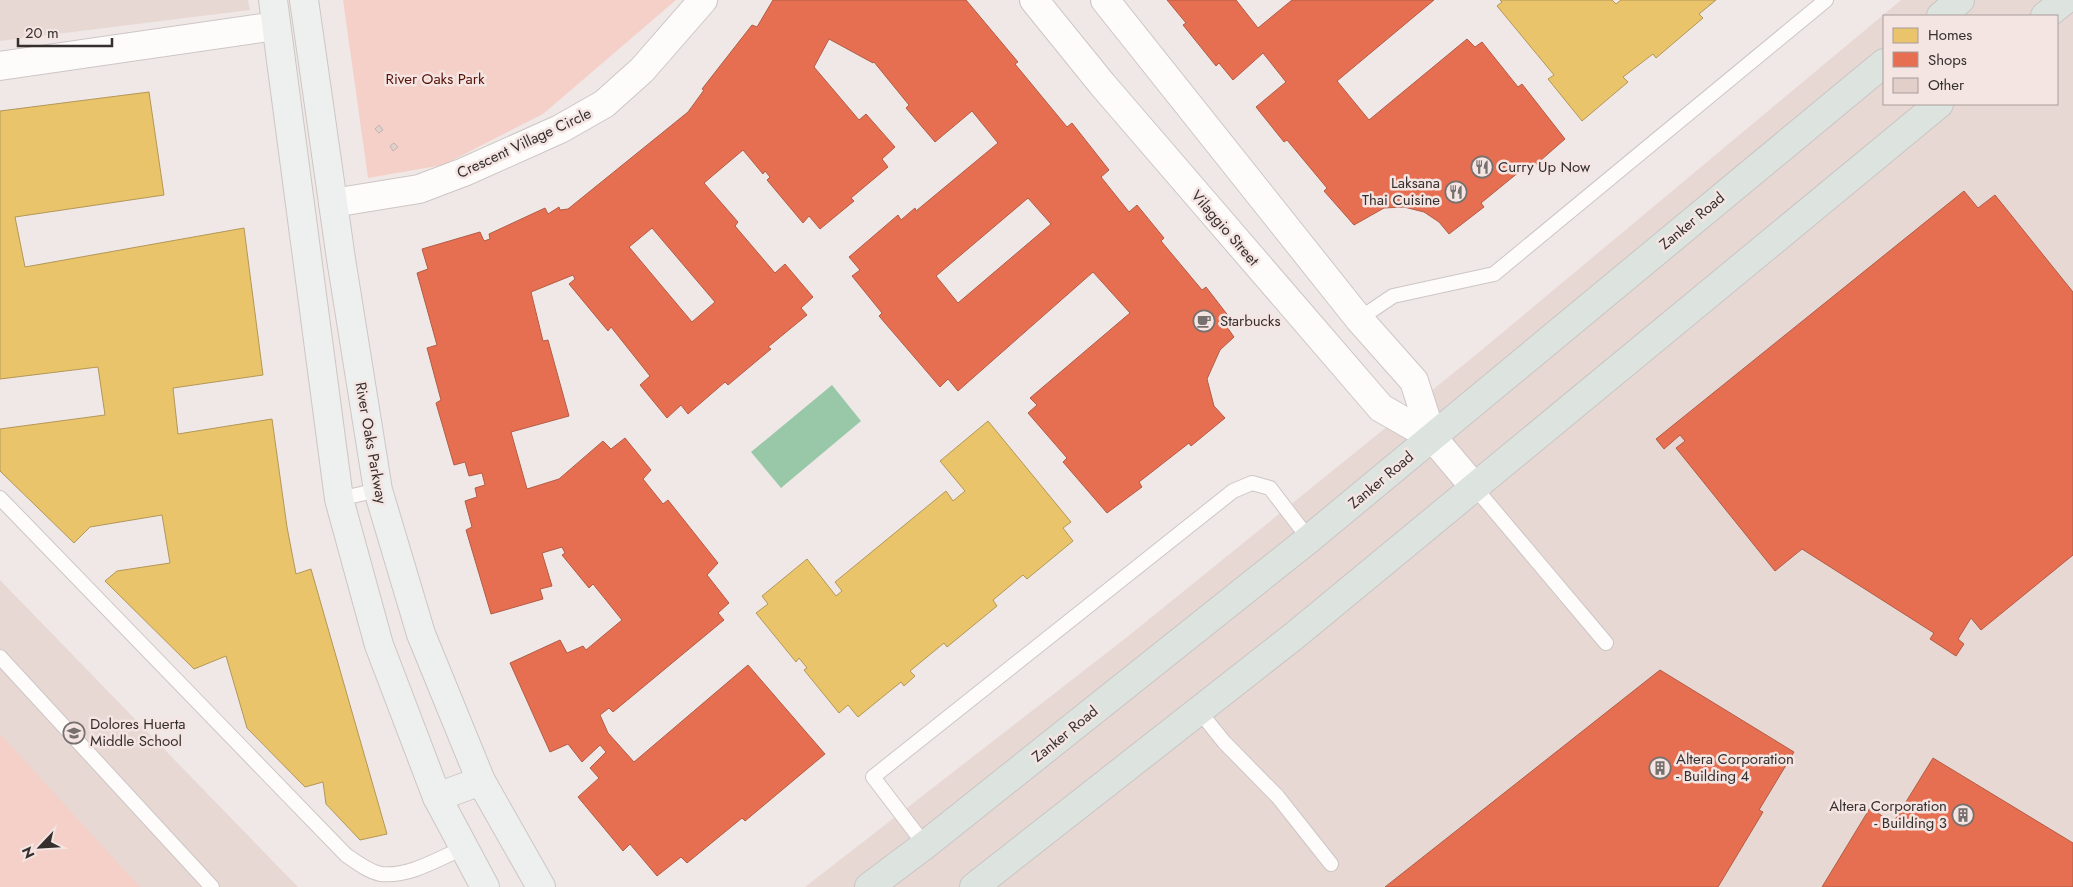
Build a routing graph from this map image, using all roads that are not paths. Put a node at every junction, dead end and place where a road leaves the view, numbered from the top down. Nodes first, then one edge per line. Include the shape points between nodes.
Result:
1 (703, 0) edge
2 (1034, 0) edge
3 (1105, 0) edge
4 (1826, 0) edge
5 (1960, 0) edge
6 (2064, 0) edge
7 (305, 10) edge
8 (274, 13) edge
9 (1941, 15) edge
10 (2046, 15) edge
11 (1883, 64) edge
12 (0, 66) edge
13 (1938, 105) edge
14 (333, 203) junction
15 (1359, 319) junction
16 (1432, 437) junction
17 (1476, 488) junction
18 (378, 490) junction
19 (0, 498) edge
20 (338, 499) junction
21 (1309, 539) junction
22 (1606, 643) dead end
23 (0, 656) edge
24 (1200, 712) junction
25 (481, 781) junction
26 (437, 796) junction
27 (925, 845) junction
28 (463, 848) junction
29 (1331, 864) dead end
30 (212, 887) edge
31 (485, 887) edge
32 (541, 887) edge
33 (869, 887) edge
34 (974, 887) edge

1 - 14 street, Crescent Village Circle via 629,82 604,104 560,129 419,189
2 - 16 street, Vilaggio Street via 1102,84 1381,408
3 - 15 street, Vilaggio Street
4 - 15 lane via 1494,274 1393,296
5 - 9 main road
6 - 10 main road
7 - 8 street
7 - 14 street, River Oaks Parkway
8 - 12 street
8 - 20 street
11 - 16 main road, Zanker Road
13 - 17 main road
14 - 18 street, River Oaks Parkway
15 - 16 street, Vilaggio Street via 1414,381
16 - 17 street, Vilaggio Street
16 - 21 main road, Zanker Road
17 - 22 lane
17 - 24 main road
18 - 20 lane
18 - 25 street, River Oaks Parkway via 421,634
19 - 28 lane via 346,855 380,874 400,873
20 - 26 street via 379,645
21 - 27 main road, Zanker Road
21 - 27 lane via 1270,488 1252,483 1233,491 873,776
23 - 30 lane
24 - 29 lane via 1224,742 1278,797
24 - 34 main road
25 - 26 street
25 - 32 street, River Oaks Parkway
26 - 28 street
27 - 33 main road, Zanker Road
28 - 31 street

